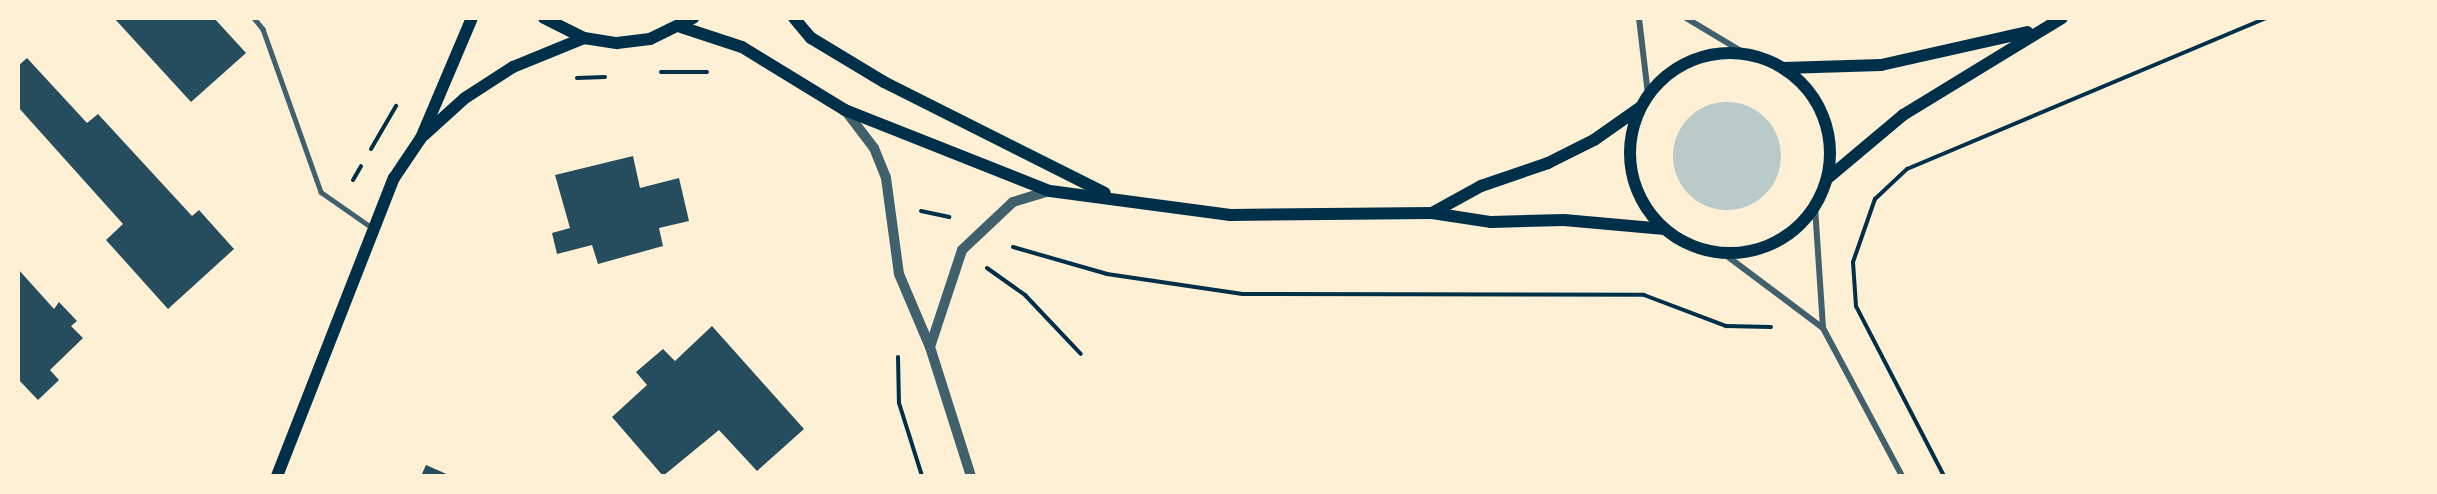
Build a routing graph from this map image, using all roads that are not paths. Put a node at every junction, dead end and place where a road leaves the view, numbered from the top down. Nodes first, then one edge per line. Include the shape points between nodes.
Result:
1 (254, 18) edge
2 (472, 18) edge
3 (544, 18) edge
4 (693, 18) edge
5 (794, 18) edge
6 (1639, 18) edge
7 (1686, 18) edge
8 (2062, 18) edge
9 (681, 27) junction
10 (2036, 30) junction
11 (584, 38) junction
12 (1746, 54) junction
13 (1784, 68) junction
14 (1648, 95) junction
15 (1641, 107) junction
16 (845, 110) junction
17 (421, 138) junction
18 (1828, 178) junction
19 (1050, 191) junction
20 (1109, 195) junction
21 (1815, 207) junction
22 (1432, 213) junction
23 (374, 229) junction
24 (1665, 229) junction
25 (1724, 253) junction
26 (1823, 327) junction
27 (930, 347) junction
28 (277, 476) edge
29 (971, 476) edge
30 (1902, 476) edge

1 - 23 lane via 263,29 321,192
2 - 17 main road
3 - 11 main road
4 - 9 main road
5 - 20 main road via 811,38 884,82
6 - 14 street
7 - 12 street
8 - 10 main road
9 - 11 main road via 650,39 617,43
9 - 16 main road via 742,47
10 - 13 main road via 1881,65
10 - 18 main road via 1903,115
11 - 17 main road via 513,67 465,98
12 - 13 main road
12 - 14 main road via 1691,61
13 - 18 main road via 1807,88 1824,115 1831,146
14 - 15 main road
15 - 22 main road via 1566,154 1481,186
15 - 24 main road via 1631,150 1635,185
16 - 19 main road
16 - 27 street via 874,148 891,212 899,274
17 - 23 main road via 394,178
18 - 21 main road
19 - 20 main road
19 - 27 street via 1013,202 962,250
20 - 22 main road via 1230,215
21 - 25 main road via 1776,242
21 - 26 street
22 - 24 main road via 1491,222 1564,220
23 - 28 main road
24 - 25 main road via 1702,250
25 - 26 street
26 - 30 street
27 - 29 street

